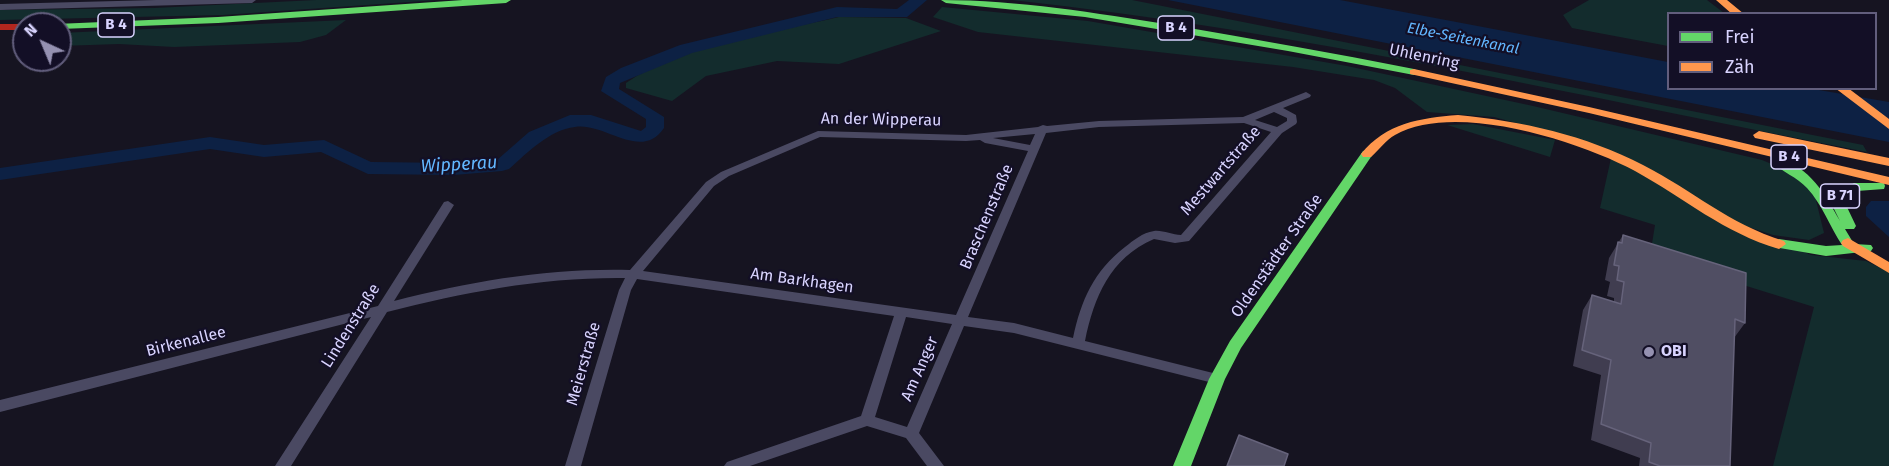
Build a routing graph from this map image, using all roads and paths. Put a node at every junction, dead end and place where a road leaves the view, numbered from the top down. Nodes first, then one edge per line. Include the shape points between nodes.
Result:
1 (252, 0) edge
2 (506, 0) edge
3 (946, 0) edge
4 (1720, 0) edge
5 (0, 7) edge
6 (1736, 12) edge
7 (72, 26) edge
8 (1404, 69) junction
9 (1843, 90) edge
10 (1306, 95) dead end
11 (1275, 108) junction
12 (1245, 120) junction
13 (1889, 125) edge
14 (1043, 128) junction
15 (1278, 131) junction
16 (1689, 133) junction
17 (966, 138) junction
18 (1034, 149) junction
19 (1885, 160) edge
20 (1889, 181) edge
21 (1889, 187) edge
22 (448, 205) dead end
23 (1858, 245) junction
24 (1889, 261) edge
25 (1889, 268) edge
26 (633, 274) junction
27 (380, 310) junction
28 (902, 311) junction
29 (962, 320) junction
30 (1078, 344) junction
31 (1217, 379) junction
32 (0, 406) edge
33 (867, 420) junction
34 (911, 434) junction
35 (283, 466) edge
36 (573, 466) edge
37 (732, 466) edge
38 (936, 466) edge
39 (1182, 466) edge

1 - 5 street
2 - 7 main road, B 4 via 218,20
3 - 8 main road, Uhlenring / B 4 via 1083,14
4 - 6 main road
8 - 16 main road, Uhlenring / B 4
8 - 19 main road
9 - 13 main road
10 - 11 street, An der Wipperau
11 - 12 street, An der Wipperau
11 - 15 street, Mestwartstraße via 1292,117 1292,122
12 - 14 street, An der Wipperau
12 - 15 street, Mestwartstraße
14 - 17 street, An der Wipperau
14 - 18 street, Braschenstraße
15 - 30 street, Mestwartstraße via 1185,238 1174,241 1156,234 1145,237 1109,264 1087,303
16 - 20 main road, Uhlenring / B 4
16 - 23 main road via 1768,159 1803,176 1821,194 1833,222
17 - 18 street, An der Wipperau
17 - 26 street, An der Wipperau via 830,133 806,138 716,179
18 - 29 street, Braschenstraße
21 - 23 main road, B 71 via 1854,187 1840,196 1842,214
22 - 27 street, Lindenstraße
23 - 24 main road, B 71
23 - 25 main road
23 - 31 main road, Oldenstädter Straße via 1814,249 1774,244 1733,228 1654,176 1590,147 1507,125 1448,117 1404,124 1386,133 1372,147 1235,345
26 - 27 street, Am Barkhagen via 573,274 498,281
26 - 28 street, Am Barkhagen
26 - 36 street, Meierstraße
27 - 32 street, Birkenallee
27 - 35 street, Lindenstraße
28 - 29 street, Am Barkhagen
28 - 33 street, Am Anger
29 - 30 street, Am Barkhagen
29 - 34 street, Am Anger
30 - 31 street, Am Barkhagen
31 - 39 main road, Oldenstädter Straße
33 - 34 street
33 - 37 street
34 - 38 street

